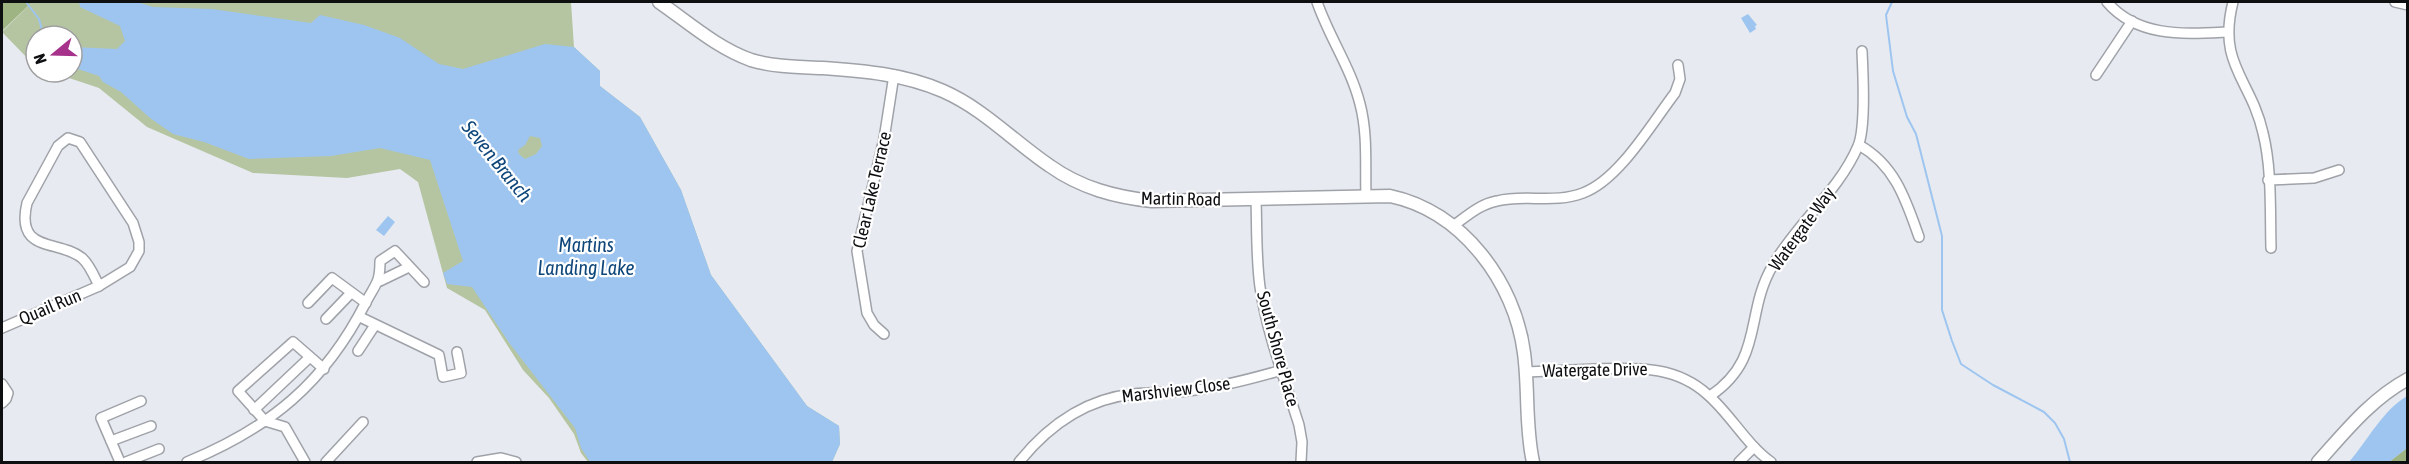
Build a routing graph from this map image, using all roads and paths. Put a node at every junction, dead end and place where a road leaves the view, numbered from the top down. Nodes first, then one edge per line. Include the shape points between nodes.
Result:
1 (659, 2) edge
2 (1317, 2) edge
3 (2106, 2) edge
4 (2233, 2) edge
5 (2395, 2) edge
6 (2408, 5) edge
7 (2132, 21) junction
8 (2228, 32) junction
9 (1862, 51) dead end
10 (1678, 65) dead end
11 (894, 75) junction
12 (2096, 75) dead end
13 (1859, 145) junction
14 (2339, 170) dead end
15 (2268, 180) junction
16 (1366, 197) junction
17 (1256, 200) junction
18 (1453, 226) junction
19 (1919, 237) dead end
20 (2271, 248) dead end
21 (410, 267) junction
22 (380, 281) junction
23 (424, 282) dead end
24 (99, 286) junction
25 (350, 294) junction
26 (308, 303) dead end
27 (366, 303) junction
28 (360, 317) junction
29 (326, 319) dead end
30 (375, 324) junction
31 (2, 328) edge
32 (884, 334) dead end
33 (358, 351) dead end
34 (457, 352) dead end
35 (310, 357) junction
36 (324, 369) junction
37 (1282, 370) junction
38 (1526, 372) junction
39 (2408, 379) edge
40 (2, 384) edge
41 (1710, 396) junction
42 (141, 401) dead end
43 (2, 403) edge
44 (254, 410) junction
45 (265, 421) junction
46 (363, 422) dead end
47 (151, 426) dead end
48 (111, 441) junction
49 (1754, 447) junction
50 (159, 449) dead end
51 (300, 461) edge
52 (120, 462) edge
53 (126, 462) edge
54 (187, 462) edge
55 (326, 462) edge
56 (477, 462) edge
57 (516, 462) edge
58 (1019, 462) edge
59 (1301, 462) edge
60 (1533, 462) edge
61 (1739, 462) edge
62 (1771, 462) edge
63 (2318, 462) edge

1 - 11 street, Martin Road via 720,45 755,61
2 - 16 street via 1359,102 1365,139
3 - 7 street
4 - 8 street
5 - 6 street
7 - 8 street via 2171,34
7 - 12 street
8 - 15 street via 2233,63 2263,130
9 - 13 street, Watergate Way
10 - 18 street via 1680,79 1675,93 1602,183 1564,199 1495,201 1477,208
11 - 17 street, Martin Road via 964,101 994,120 1052,168 1098,191 1152,201
11 - 32 street, Clear Lake Terrace via 885,139 857,251 867,313
13 - 19 street via 1895,178
13 - 41 street, Watergate Way via 1842,174 1773,264 1761,291 1744,360 1731,379
14 - 15 street via 2314,178
15 - 20 street
16 - 17 street, Martin Road
16 - 18 street, Martin Road via 1390,196 1410,201
17 - 37 street, South Shore Place via 1260,288
18 - 38 street, Martin Road via 1479,250 1506,295 1520,332
21 - 22 street
21 - 22 street via 394,251 380,261
21 - 23 street
22 - 27 street
24 - 24 street, Quail Run via 82,258 40,243 25,224 27,203 58,146 68,138 80,142 138,232 139,251 130,267
24 - 31 street, Quail Run
25 - 26 street via 332,278
25 - 27 street
25 - 29 street
27 - 28 street
28 - 30 street
28 - 36 street
30 - 33 street
30 - 34 street via 439,355 443,376 461,373
35 - 36 street
35 - 44 street
35 - 44 street via 293,342 238,391
36 - 45 street via 303,392
37 - 58 street, Marshview Close via 1215,387 1105,400 1065,418 1047,431
37 - 59 street, South Shore Place via 1299,425
38 - 41 street, Watergate Drive via 1654,369 1683,378
38 - 60 street, Martin Road via 1528,441
39 - 63 street via 2360,415
40 - 43 street via 8,393
41 - 49 street, Watergate Drive
42 - 48 street via 101,418
44 - 45 street
45 - 51 street via 285,427
45 - 54 street via 236,440
46 - 55 street
47 - 48 street
48 - 52 street
49 - 61 street
49 - 62 street, Watergate Drive
50 - 53 street
56 - 57 street via 501,458

